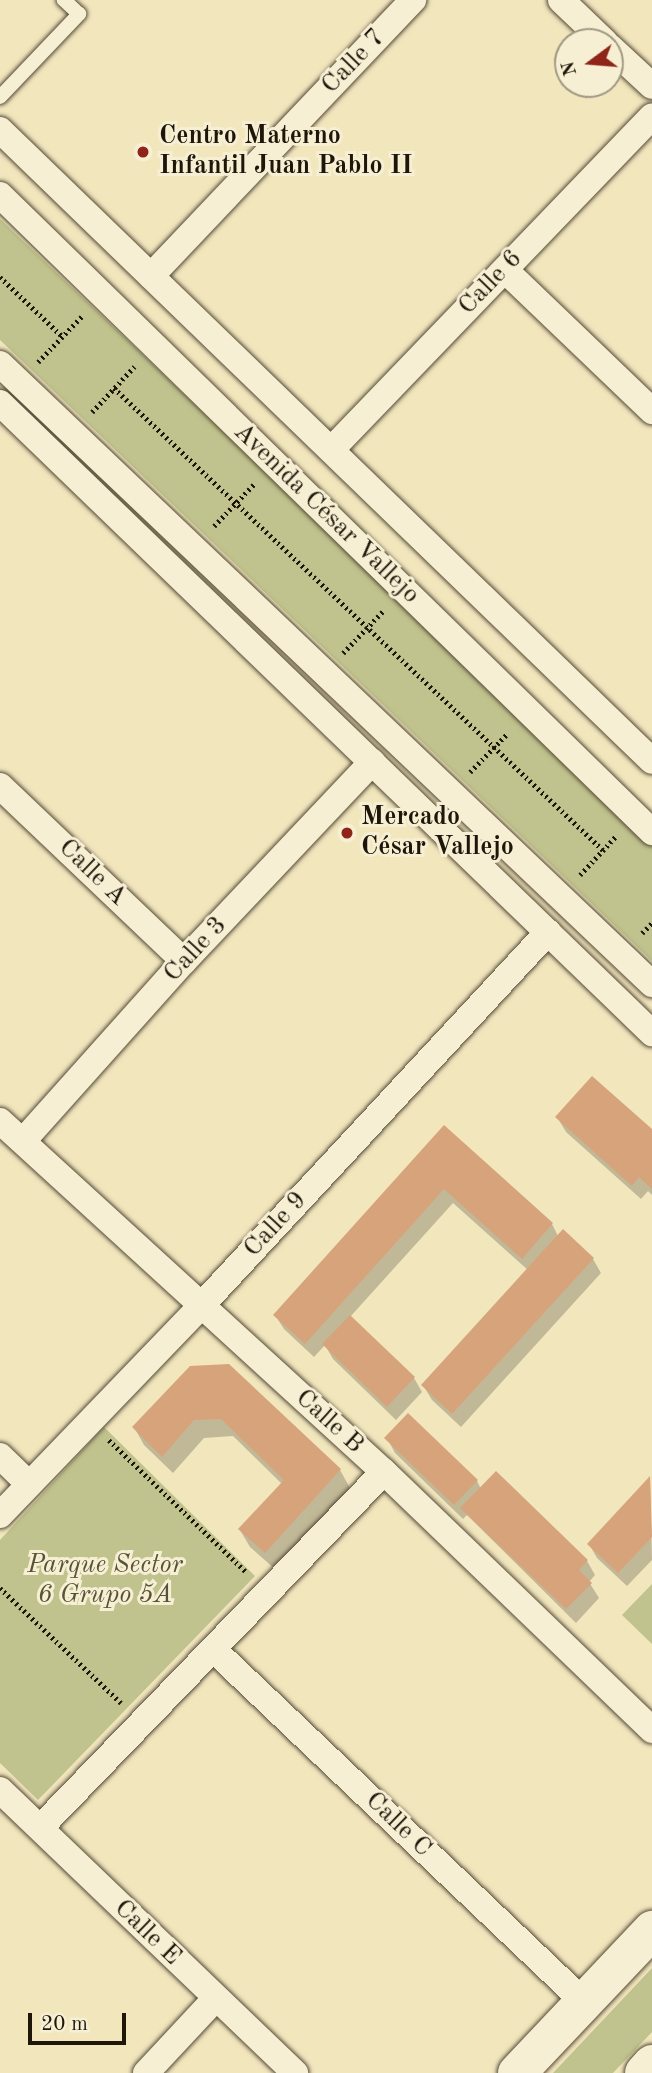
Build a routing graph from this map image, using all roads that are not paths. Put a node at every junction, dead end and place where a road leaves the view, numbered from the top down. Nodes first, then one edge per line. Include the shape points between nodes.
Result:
1 (64, 0) edge
2 (413, 0) edge
3 (561, 0) edge
4 (590, 28) edge
5 (624, 60) edge
6 (652, 86) edge
7 (0, 97) edge
8 (652, 117) edge
9 (0, 130) edge
10 (0, 195) edge
11 (505, 270) junction
12 (151, 276) junction
13 (0, 364) edge
14 (652, 411) edge
15 (5, 419) edge
16 (331, 450) junction
17 (652, 761) edge
18 (372, 762) junction
19 (0, 786) edge
20 (652, 832) edge
21 (548, 932) junction
22 (184, 961) junction
23 (652, 984) edge
24 (652, 1033) edge
25 (0, 1121) edge
26 (23, 1141) junction
27 (201, 1306) junction
28 (0, 1456) edge
29 (384, 1472) junction
30 (29, 1484) junction
31 (0, 1514) edge
32 (213, 1649) junction
33 (652, 1730) edge
34 (0, 1790) edge
35 (40, 1828) junction
36 (652, 1930) edge
37 (215, 2000) junction
38 (583, 2002) junction
39 (146, 2073) edge
40 (295, 2073) edge
41 (517, 2073) edge

1 - 7 lane via 79,14
2 - 12 street, Calle 7
3 - 4 street
5 - 6 street
8 - 11 street, Calle 6
9 - 12 street, Avenida César Vallejo
10 - 20 street, Avenida César Vallejo
11 - 14 street
11 - 16 street, Calle 6
12 - 16 street, Avenida César Vallejo
13 - 23 street
15 - 18 street
16 - 17 street, Avenida César Vallejo
18 - 21 street
18 - 22 street, Calle 3
19 - 22 street, Calle A
21 - 24 street
21 - 27 street, Calle 9
22 - 26 street, Calle 3
25 - 26 street, Calle B
26 - 27 street, Calle B
27 - 29 street, Calle B
27 - 30 street, Calle 9
28 - 30 street
29 - 32 street
29 - 33 street, Calle B
30 - 31 street, Calle 9
32 - 35 street
32 - 38 street, Calle C
34 - 35 street, Calle E
35 - 37 street, Calle E
36 - 38 street
37 - 39 street
37 - 40 street, Calle E
38 - 41 street

